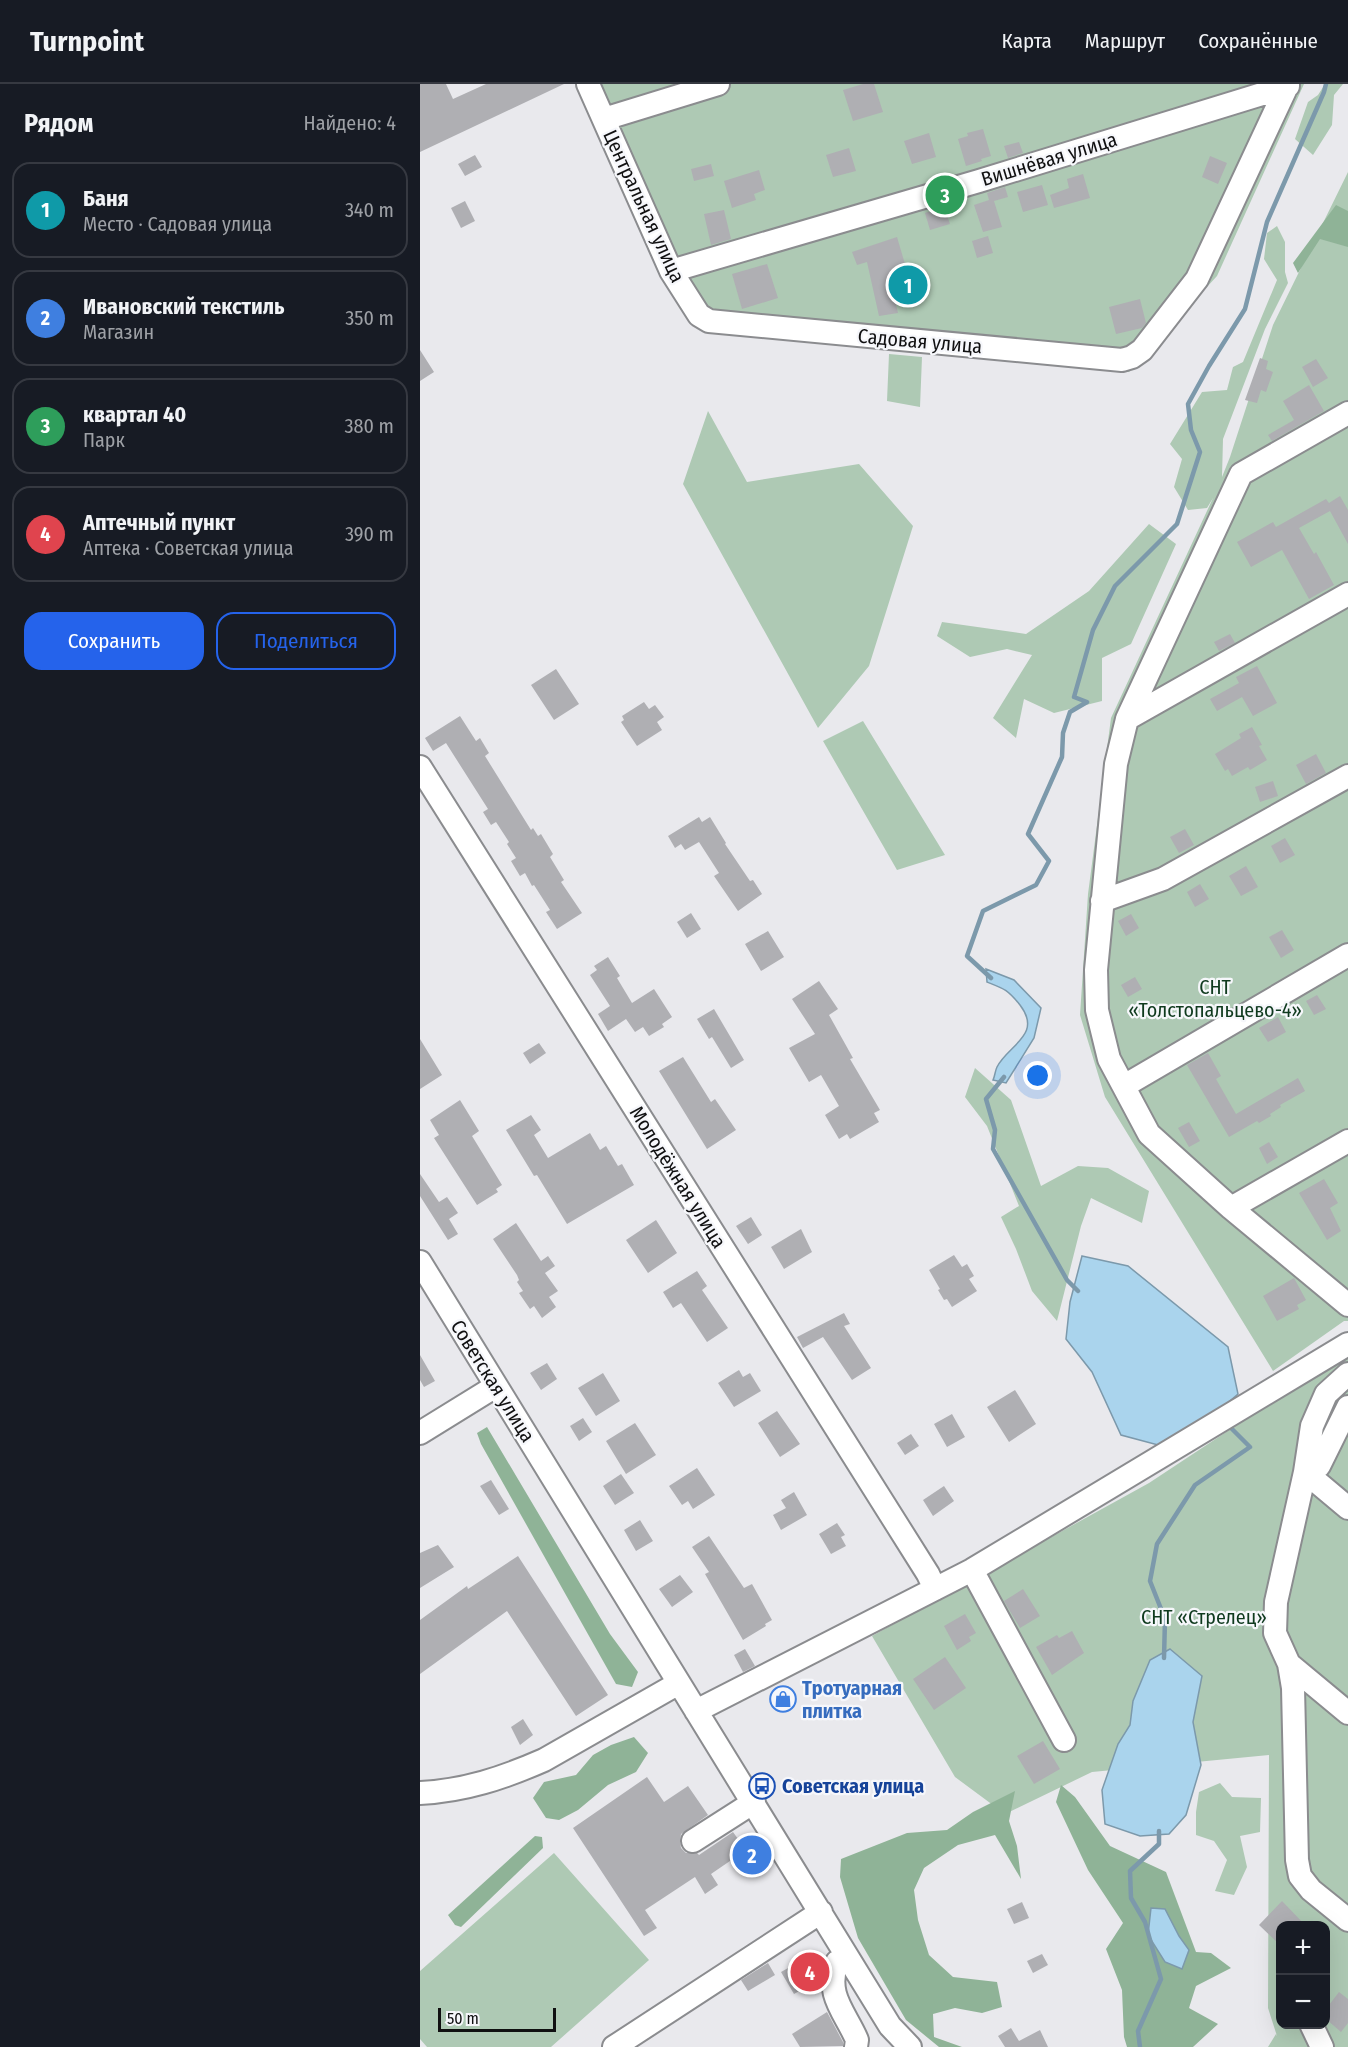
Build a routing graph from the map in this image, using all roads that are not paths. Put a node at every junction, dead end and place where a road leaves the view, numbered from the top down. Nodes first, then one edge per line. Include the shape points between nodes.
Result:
1 (588, 84) edge
2 (718, 84) edge
3 (1288, 85) edge
4 (604, 119) junction
5 (671, 271) junction
6 (709, 321) joint
7 (1348, 413) edge
8 (1348, 594) edge
9 (1127, 719) junction
10 (420, 767) edge
11 (1348, 776) edge
12 (1102, 901) junction
13 (1348, 955) edge
14 (1124, 1086) junction
15 (1348, 1141) edge
16 (1231, 1208) junction
17 (420, 1262) edge
18 (1348, 1305) edge
19 (1347, 1346) edge
20 (1348, 1374) edge
21 (496, 1386) junction
22 (1348, 1407) edge
23 (420, 1433) edge
24 (1305, 1472) junction
25 (1348, 1508) edge
26 (972, 1570) junction
27 (935, 1589) junction
28 (1289, 1664) junction
29 (679, 1683) junction
30 (696, 1711) junction
31 (1348, 1713) edge
32 (1064, 1740) dead end
33 (420, 1793) edge
34 (754, 1802) junction
35 (693, 1841) dead end
36 (821, 1912) junction
37 (1337, 1919) edge
38 (837, 1962) dead end
39 (1313, 2029) edge
40 (614, 2047) edge
41 (856, 2047) edge
42 (910, 2047) edge
43 (1322, 2047) edge

1 - 4 street, Центральная улица
2 - 4 street
3 - 5 street, Вишнёвая улица
3 - 6 street, Садовая улица via 1197,279 1142,350 1132,357 1122,360
4 - 5 street, Центральная улица
5 - 6 street, Центральная улица via 699,315
7 - 9 street via 1241,474
8 - 9 street
9 - 12 street via 1116,764
10 - 27 street, Молодёжная улица
11 - 12 street via 1163,879
12 - 14 street via 1097,1010 1109,1059
13 - 14 street
14 - 16 street via 1149,1134
15 - 16 street
16 - 18 street
17 - 21 street, Советская улица
19 - 26 street
20 - 24 street via 1326,1394 1311,1426
21 - 23 street
21 - 29 street, Советская улица
22 - 24 street via 1319,1466
24 - 25 street
24 - 28 street via 1276,1602 1275,1633
26 - 27 street
26 - 32 street
27 - 30 street
28 - 31 street
28 - 37 street via 1300,1876
29 - 30 street, Советская улица
29 - 33 street via 525,1768 459,1789
30 - 34 street, Советская улица
34 - 35 street
34 - 36 street, Советская улица
36 - 40 street
36 - 42 street, Советская улица via 890,2026
38 - 41 street via 832,1974 834,1993 855,2035
39 - 43 street

